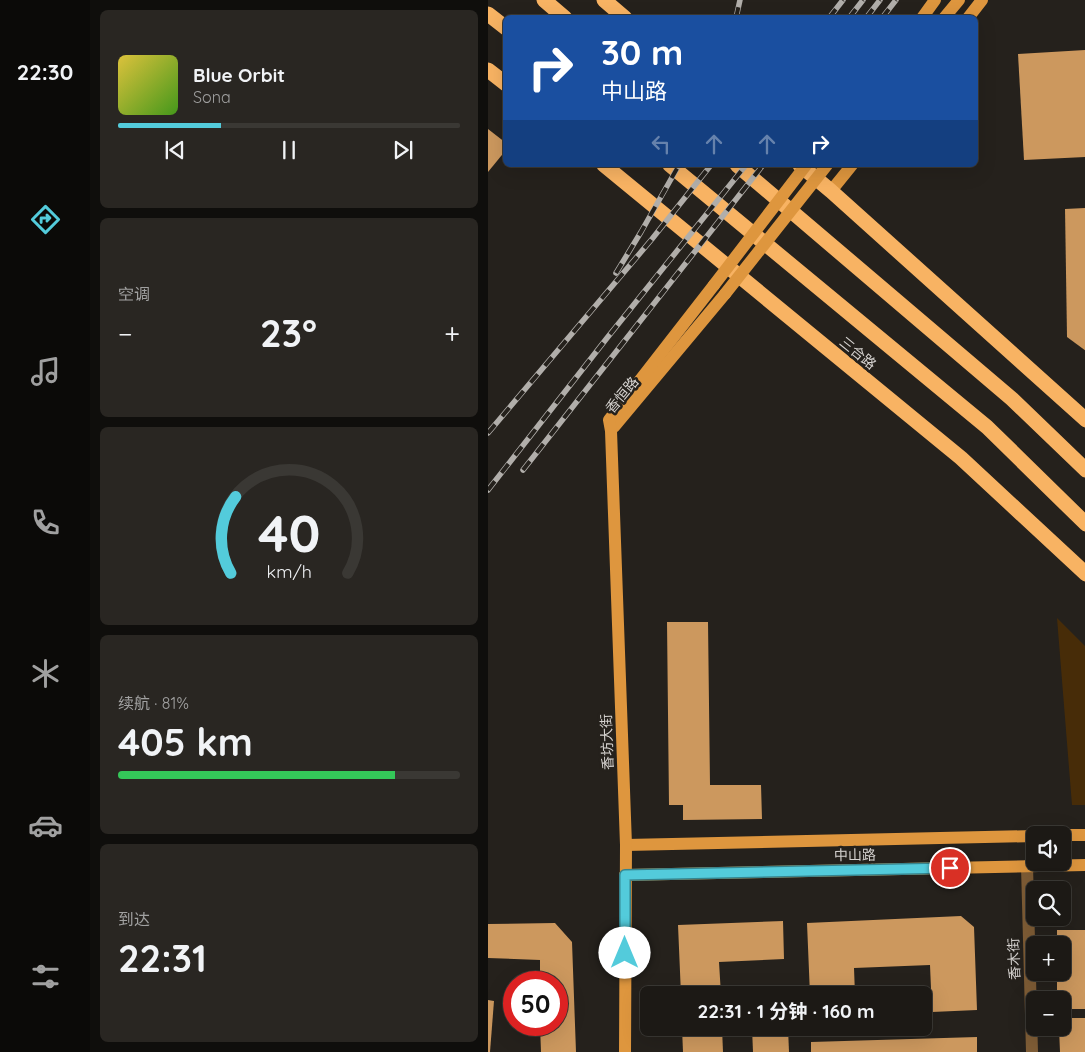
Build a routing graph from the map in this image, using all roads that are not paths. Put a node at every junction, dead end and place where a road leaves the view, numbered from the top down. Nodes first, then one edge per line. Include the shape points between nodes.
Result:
1 (544, 0) edge
2 (604, 0) edge
3 (935, 0) edge
4 (958, 0) edge
5 (982, 0) edge
6 (488, 14) edge
7 (562, 15) edge
8 (622, 15) edge
9 (924, 15) edge
10 (946, 15) edge
11 (970, 15) edge
12 (503, 26) edge
13 (488, 70) edge
14 (503, 82) edge
15 (606, 167) edge
16 (672, 167) edge
17 (739, 167) edge
18 (802, 167) edge
19 (804, 167) edge
20 (825, 167) edge
21 (850, 167) edge
22 (831, 191) junction
23 (1086, 420) edge
24 (611, 431) junction
25 (1086, 470) edge
26 (1086, 524) edge
27 (1086, 574) edge
28 (1086, 835) edge
29 (1026, 836) edge
30 (1071, 836) edge
31 (626, 845) junction
32 (1071, 865) edge
33 (1086, 865) edge
34 (1026, 866) edge
35 (1027, 871) edge
36 (625, 875) junction
37 (625, 1052) edge
38 (1032, 1052) edge

1 - 7 highway
2 - 8 highway
3 - 9 main road
4 - 10 main road
5 - 11 main road
6 - 12 highway
13 - 14 highway
15 - 27 highway, 三合路 via 961,458
16 - 26 highway, 三合路 via 987,427
17 - 25 highway via 1012,399
18 - 22 highway
19 - 24 main road, 香恒路, bridge via 609,420
20 - 24 main road, 香恒路, bridge via 698,328
21 - 22 main road
22 - 23 highway
24 - 31 main road, 香坊大街
28 - 30 main road
29 - 31 main road, 中山路
31 - 36 main road, 香坊大街
32 - 33 main road, 中山路
34 - 36 main road, 中山路
35 - 38 street, 香木街
36 - 37 main road, 香坊大街

